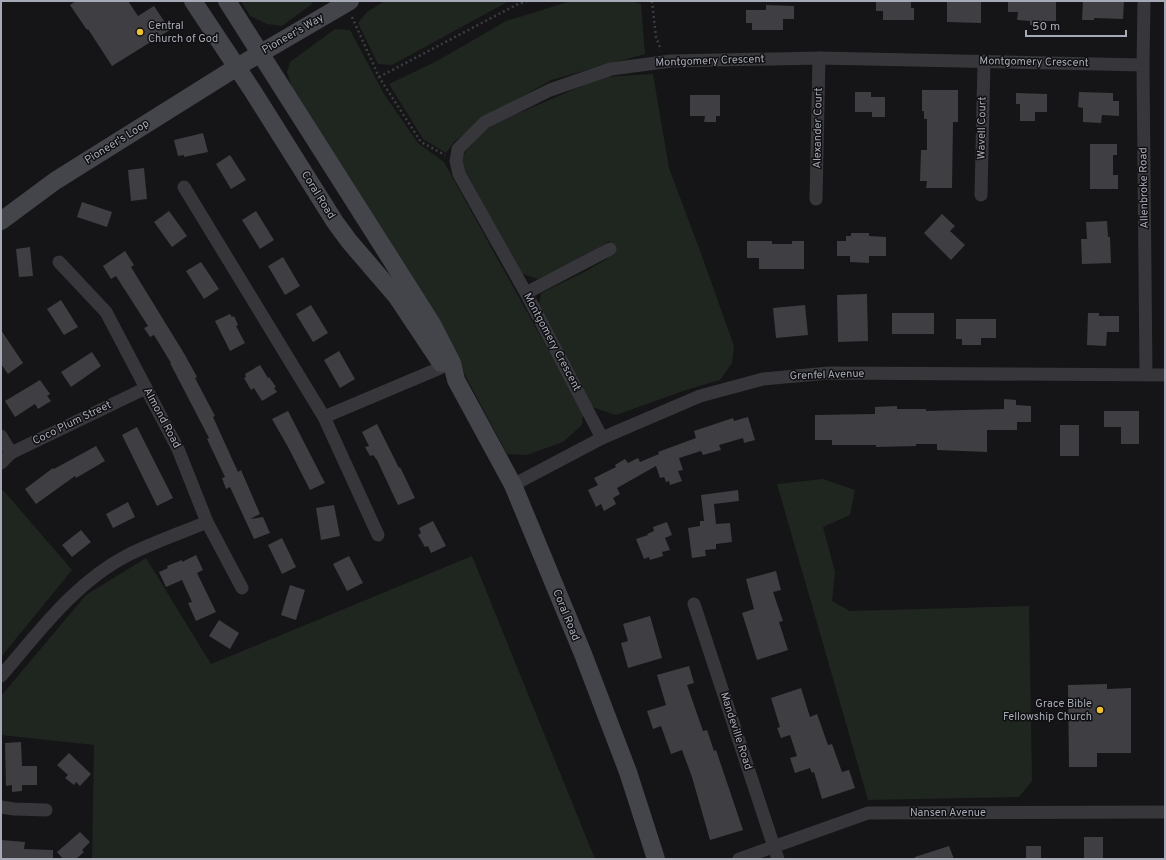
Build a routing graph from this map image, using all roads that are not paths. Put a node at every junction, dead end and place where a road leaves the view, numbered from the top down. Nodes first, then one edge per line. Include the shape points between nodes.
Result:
1 (193, 1) edge
2 (227, 1) edge
3 (1144, 1) edge
4 (347, 2) edge
5 (260, 53) junction
6 (819, 58) junction
7 (984, 61) junction
8 (1143, 65) junction
9 (237, 67) junction
10 (184, 187) dead end
11 (981, 195) dead end
12 (816, 199) dead end
13 (1, 221) edge
14 (610, 249) dead end
15 (59, 262) dead end
16 (526, 293) junction
17 (451, 370) junction
18 (1146, 374) junction
19 (1165, 375) edge
20 (146, 388) junction
21 (324, 417) junction
22 (1, 436) edge
23 (602, 438) junction
24 (11, 454) junction
25 (1, 463) edge
26 (513, 485) junction
27 (207, 522) junction
28 (378, 535) dead end
29 (242, 588) dead end
30 (694, 604) dead end
31 (1, 676) edge
32 (1, 807) edge
33 (46, 810) dead end
34 (1165, 812) edge
35 (776, 853) edge
36 (656, 859) edge
37 (739, 859) edge

1 - 9 main road, Coral Road
2 - 5 main road, Coral Road
3 - 8 street, Allenbroke Road
4 - 5 main road, Pioneer's Way
5 - 9 main road, Pioneer's Way
5 - 17 main road, Coral Road via 432,324
6 - 7 street, Montgomery Crescent
6 - 12 street, Alexander Court
6 - 16 street, Montgomery Crescent via 671,61 611,69 550,90 485,122 458,149 456,161 459,174
7 - 8 street, Montgomery Crescent
7 - 11 street, Wavell Court
8 - 18 street, Allenbroke Road
9 - 13 main road, Pioneer's Loop via 56,180
9 - 17 main road, Coral Road via 335,222 397,297
10 - 21 street
14 - 16 street
15 - 20 street, Almond Road via 106,312
16 - 23 street, Montgomery Crescent
17 - 21 street
17 - 26 main road, Coral Road
18 - 19 street, Grenfel Avenue
18 - 23 street, Grenfel Avenue via 829,373 763,379 700,396
20 - 24 street, Coco Plum Street
20 - 27 street, Almond Road via 185,463
21 - 28 street
22 - 24 street
23 - 26 street, Grenfel Avenue
24 - 25 street, Coco Plum Street
26 - 36 main road, Coral Road via 583,654 628,772
27 - 29 street, Almond Road
27 - 31 street via 128,555 94,577 62,604
30 - 35 street, Mandeville Road
32 - 33 street
34 - 35 street, Nansen Avenue via 868,813
35 - 37 street, Nansen Avenue

